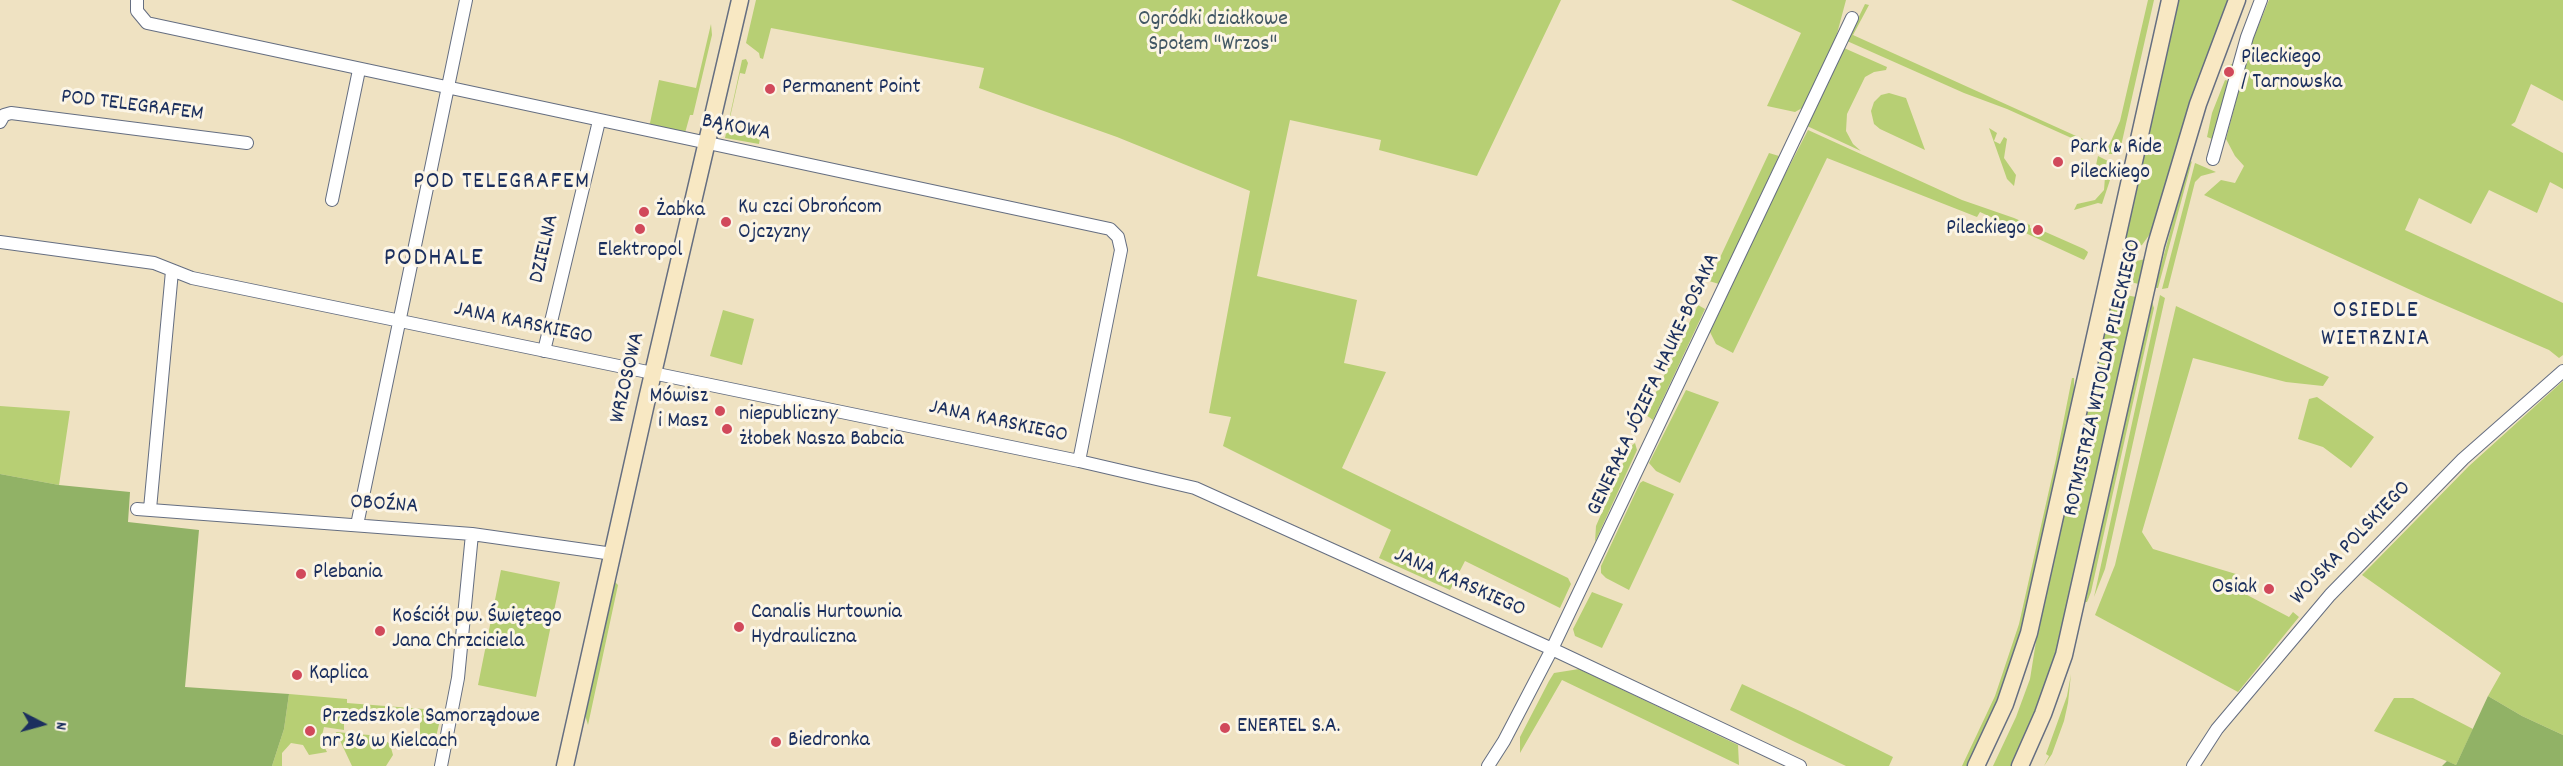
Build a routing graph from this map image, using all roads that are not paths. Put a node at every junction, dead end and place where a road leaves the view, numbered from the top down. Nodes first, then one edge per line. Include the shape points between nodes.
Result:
1 (137, 0) edge
2 (466, 0) edge
3 (739, 0) edge
4 (2170, 0) edge
5 (2237, 0) edge
6 (2261, 0) edge
7 (1852, 18) dead end
8 (359, 70) junction
9 (447, 89) junction
10 (598, 121) junction
11 (0, 122) edge
12 (247, 143) dead end
13 (706, 144) junction
14 (2213, 159) dead end
15 (332, 200) dead end
16 (0, 242) edge
17 (172, 271) junction
18 (398, 320) junction
19 (544, 351) junction
20 (2563, 371) edge
21 (653, 373) junction
22 (1079, 461) junction
23 (137, 509) dead end
24 (150, 509) junction
25 (357, 525) junction
26 (472, 534) junction
27 (613, 554) junction
28 (1552, 649) junction
29 (441, 766) edge
30 (565, 766) edge
31 (1488, 766) edge
32 (1800, 766) edge
33 (1976, 766) edge
34 (2020, 766) edge
35 (2193, 766) edge

1 - 8 street, BĄKOWA via 137,11 147,24
2 - 9 street
3 - 13 main road, WRZOSOWA
4 - 33 main road, ROTMISTRZA WITOLDA PILECKIEGO via 2029,633 2004,704
5 - 34 main road, ROTMISTRZA WITOLDA PILECKIEGO via 2198,104 2156,245 2064,654
6 - 14 street via 2242,52
7 - 28 street, GENERAŁA JÓZEFA HAUKE-BOSAKA
8 - 9 street, BĄKOWA
8 - 15 street
9 - 10 street, BĄKOWA
9 - 18 street
10 - 13 street, BĄKOWA
10 - 19 street, DZIELNA
11 - 12 street, POD TELEGRAFEM via 11,113
13 - 21 main road, WRZOSOWA
13 - 22 street, BĄKOWA via 1112,230 1121,250
16 - 17 street, JANA KARSKIEGO via 154,263
17 - 18 street, JANA KARSKIEGO
17 - 24 street
18 - 19 street, JANA KARSKIEGO
18 - 25 street
19 - 21 street, JANA KARSKIEGO
20 - 35 street, WOJSKA POLSKIEGO via 2463,459 2330,595 2217,729
21 - 22 street, JANA KARSKIEGO
21 - 27 main road, WRZOSOWA
22 - 28 street, JANA KARSKIEGO via 1195,488
23 - 24 street, OBOŹNA
24 - 25 street, OBOŹNA
25 - 26 street, OBOŹNA
26 - 27 street, OBOŹNA
26 - 29 street via 458,678
27 - 30 main road, WRZOSOWA
28 - 31 street, GENERAŁA JÓZEFA HAUKE-BOSAKA
28 - 32 street, JANA KARSKIEGO

